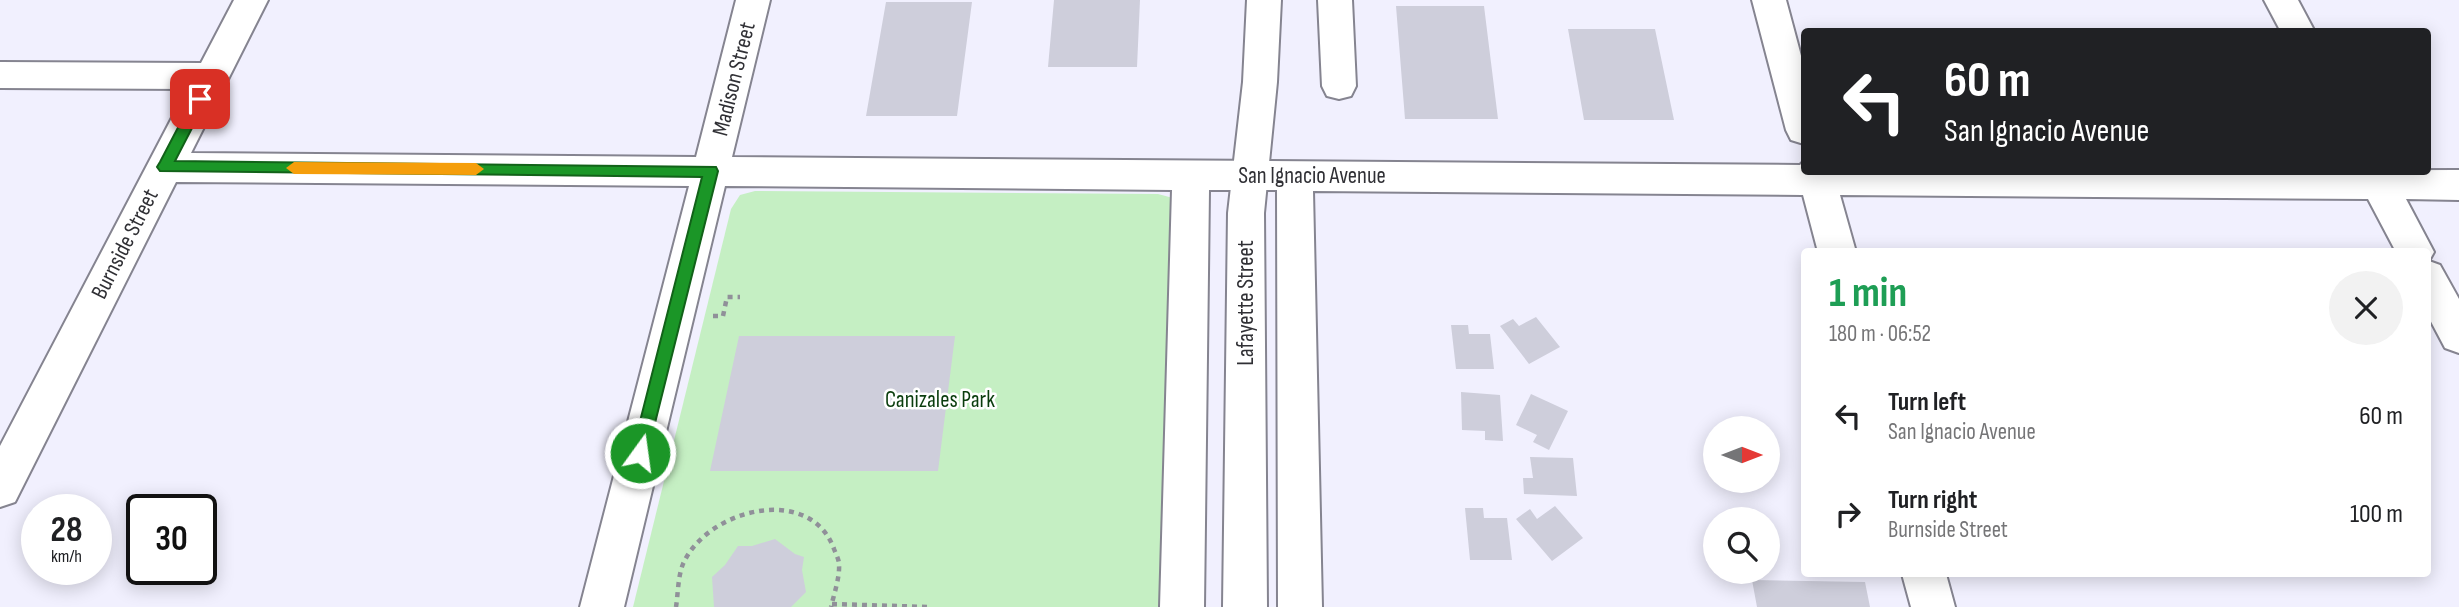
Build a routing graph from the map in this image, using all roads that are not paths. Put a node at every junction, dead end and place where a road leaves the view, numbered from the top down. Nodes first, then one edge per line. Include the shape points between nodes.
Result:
1 (251, 0) edge
2 (753, 0) edge
3 (1264, 0) edge
4 (1335, 0) edge
5 (1769, 0) edge
6 (2281, 0) edge
7 (2296, 28) edge
8 (0, 75) edge
9 (212, 76) junction
10 (1339, 86) dead end
11 (1801, 119) edge
12 (165, 167) junction
13 (711, 171) junction
14 (1191, 175) junction
15 (1250, 175) junction
16 (1294, 175) junction
17 (1816, 176) edge
18 (2375, 178) edge
19 (2459, 185) edge
20 (1836, 248) edge
21 (2413, 248) edge
22 (2431, 284) edge
23 (2459, 336) edge
24 (0, 488) edge
25 (1925, 577) edge
26 (602, 607) edge
27 (1182, 607) edge
28 (1245, 607) edge
29 (1300, 607) edge
30 (1933, 607) edge

1 - 9 street, Burnside Street
2 - 13 street, Madison Street
3 - 15 street, Lafayette Street
4 - 10 street
5 - 11 street
6 - 7 street
8 - 9 street
9 - 12 street, Burnside Street
12 - 13 street, San Ignacio Avenue
12 - 24 street, Burnside Street
13 - 14 street, San Ignacio Avenue
13 - 26 street, Madison Street
14 - 15 street, San Ignacio Avenue
14 - 27 street
15 - 16 street, San Ignacio Avenue
15 - 28 street, Lafayette Street via 1246,213
16 - 17 street, San Ignacio Avenue
16 - 29 street
17 - 18 street, San Ignacio Avenue
17 - 20 street
18 - 19 street, San Ignacio Avenue
18 - 21 street
22 - 23 street
25 - 30 street

